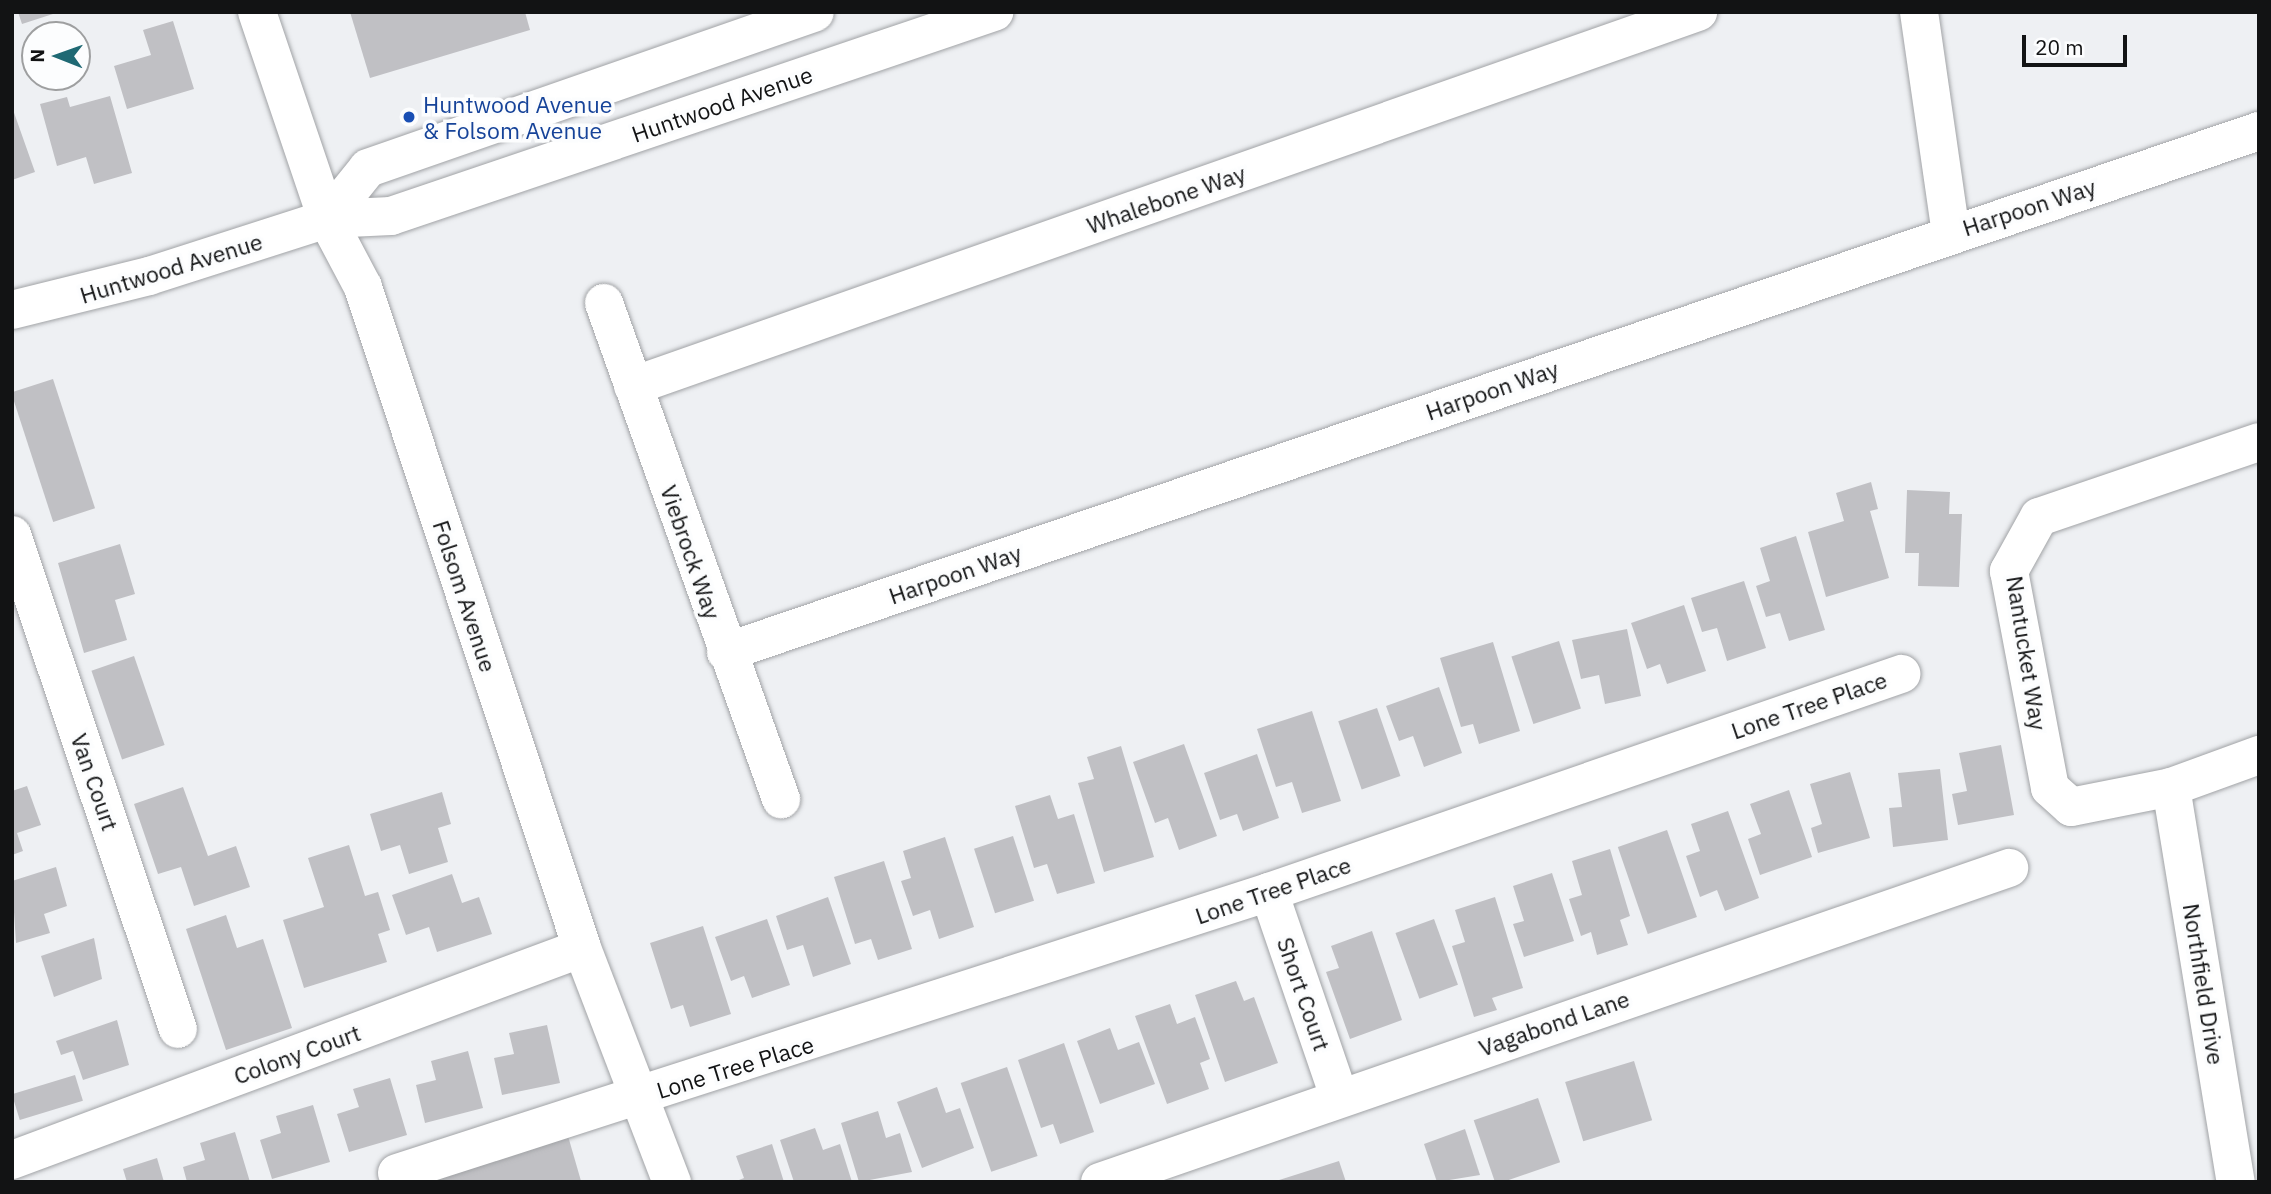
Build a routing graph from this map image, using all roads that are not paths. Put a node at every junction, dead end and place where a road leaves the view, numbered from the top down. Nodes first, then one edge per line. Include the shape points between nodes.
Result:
1 (257, 12) edge
2 (815, 12) edge
3 (994, 12) edge
4 (1698, 12) edge
5 (1919, 12) edge
6 (2259, 131) edge
7 (327, 219) junction
8 (1951, 233) junction
9 (604, 303) dead end
10 (12, 310) edge
11 (633, 386) junction
12 (2259, 442) edge
13 (12, 535) edge
14 (726, 652) junction
15 (1901, 674) dead end
16 (2259, 755) edge
17 (2171, 787) junction
18 (781, 799) dead end
19 (2009, 868) dead end
20 (1269, 892) junction
21 (582, 948) junction
22 (178, 1029) dead end
23 (642, 1095) junction
24 (1339, 1096) junction
25 (12, 1160) edge
26 (397, 1173) dead end
27 (672, 1182) edge
28 (1100, 1182) edge
29 (2236, 1182) edge

1 - 7 street, Folsom Avenue
2 - 7 street via 368,168
3 - 7 street, Huntwood Avenue via 391,216
4 - 11 street, Whalebone Way
5 - 8 street
6 - 8 street, Harpoon Way
7 - 10 street, Huntwood Avenue via 136,280
7 - 21 street, Folsom Avenue via 363,287
8 - 14 street, Harpoon Way
9 - 11 street, Viebrock Way
11 - 14 street, Viebrock Way
12 - 17 street, Nantucket Way via 2039,517 2009,571 2050,788 2071,807
13 - 22 street, Van Court
14 - 18 street, Viebrock Way
15 - 20 street, Lone Tree Place
16 - 17 street
17 - 29 street, Northfield Drive
19 - 24 street, Vagabond Lane
20 - 23 street, Lone Tree Place
20 - 24 street, Short Court
21 - 23 street, Folsom Avenue
21 - 25 street, Colony Court
23 - 26 street, Lone Tree Place
23 - 27 street, Folsom Avenue
24 - 28 street, Vagabond Lane

